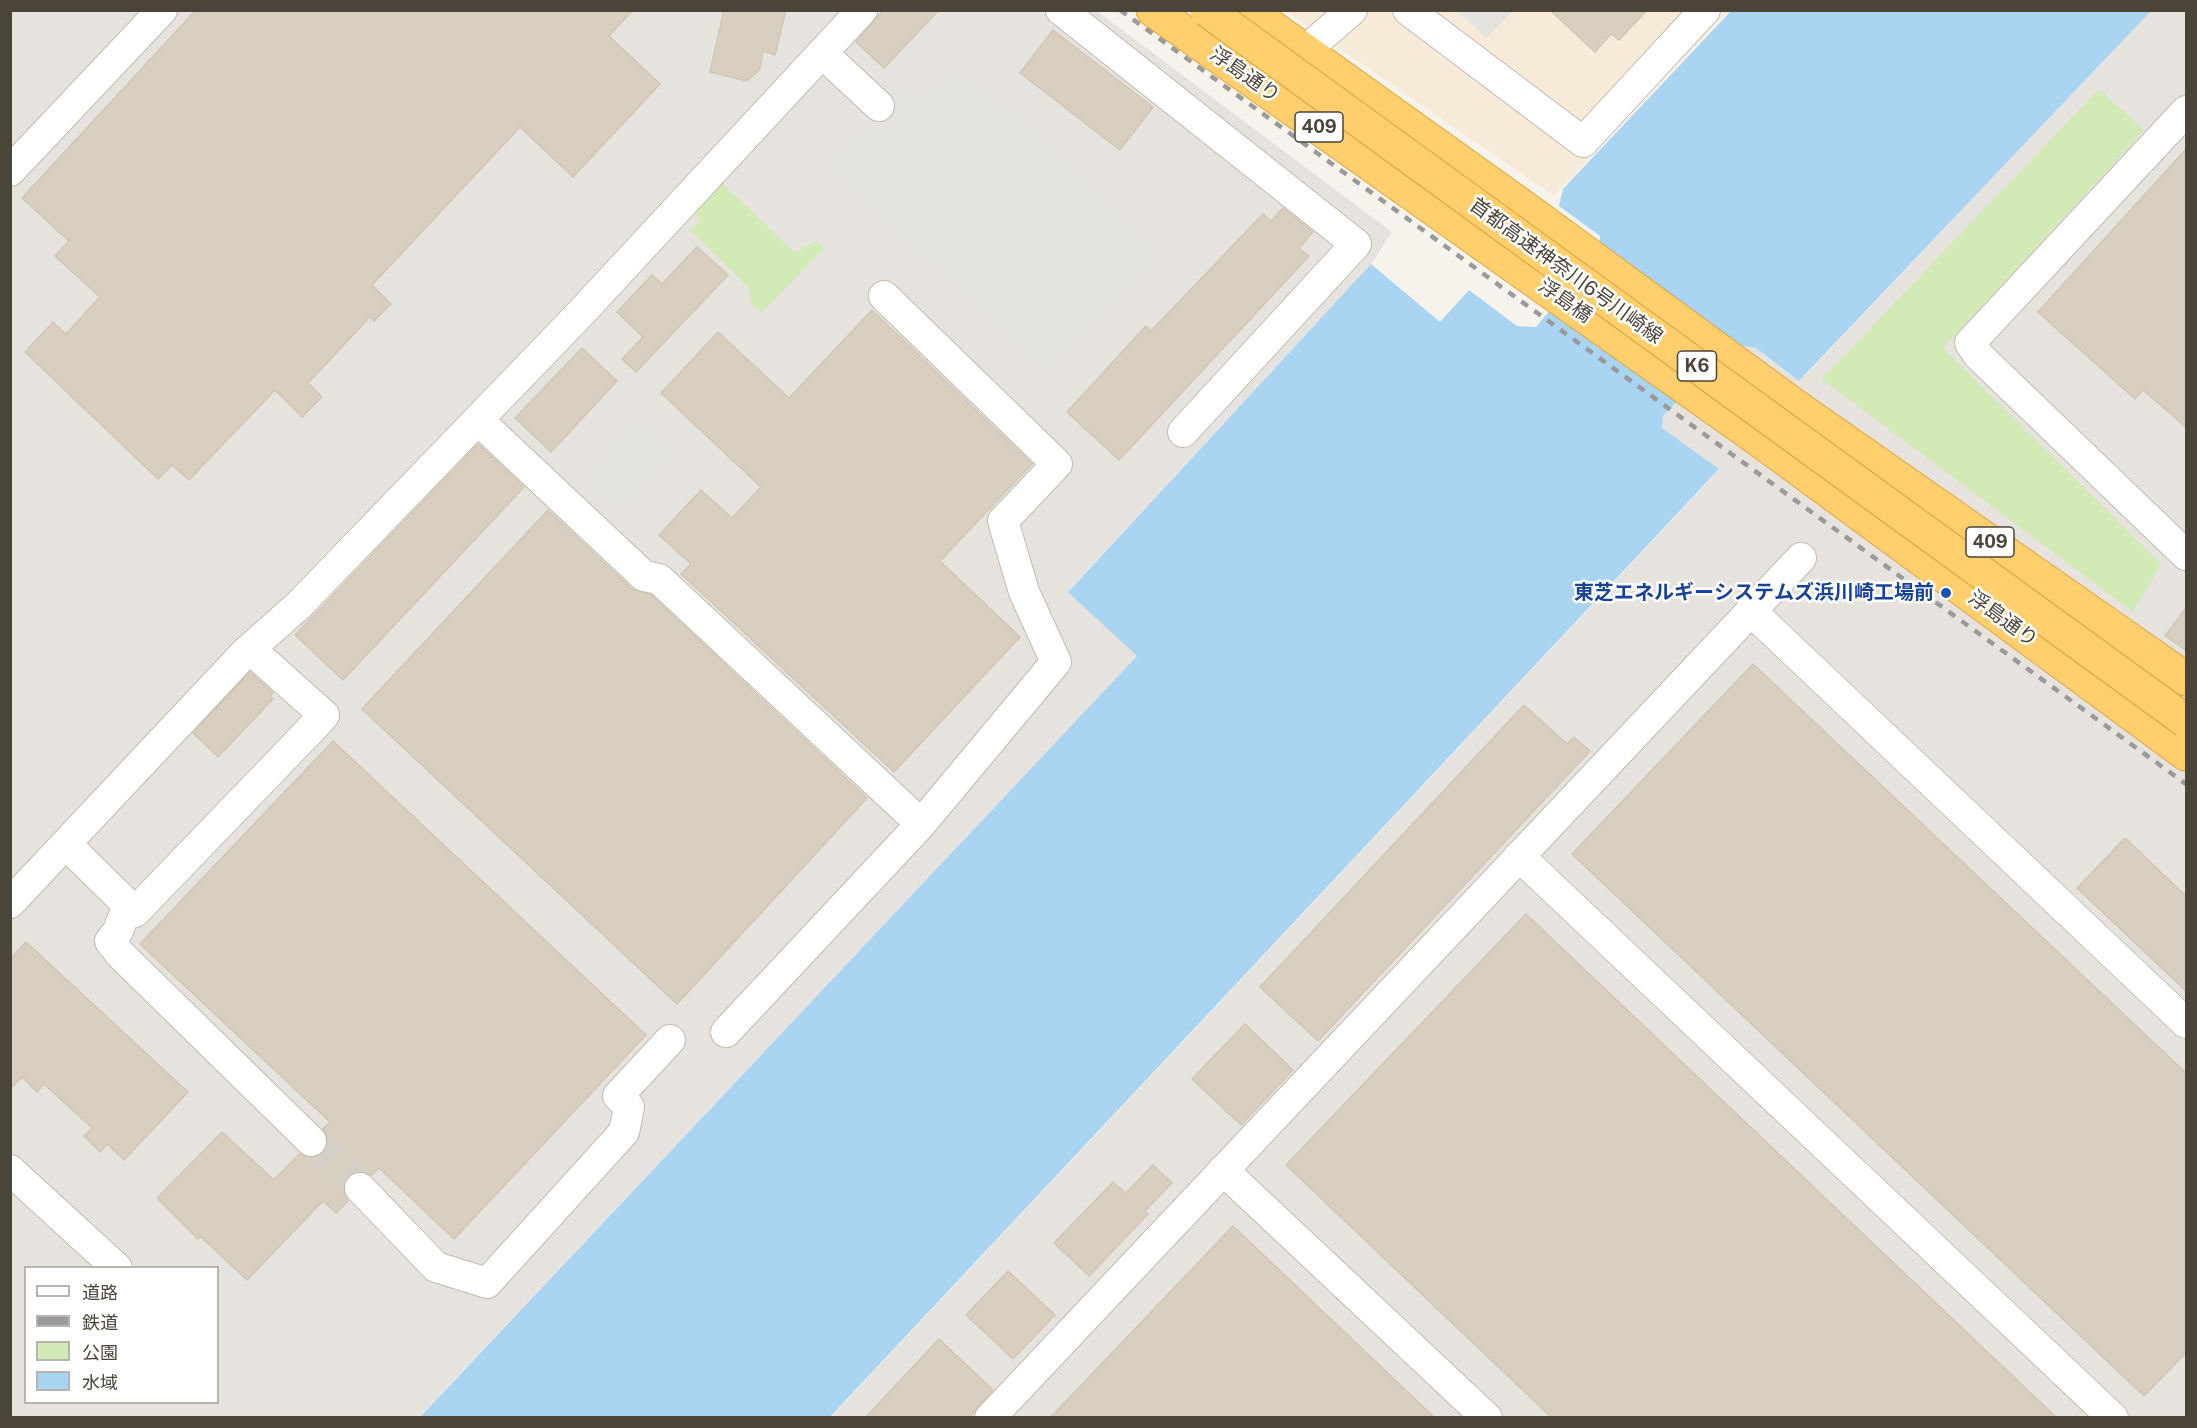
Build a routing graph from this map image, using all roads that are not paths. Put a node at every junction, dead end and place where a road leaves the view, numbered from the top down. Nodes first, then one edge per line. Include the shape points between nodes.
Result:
1 (162, 10) edge
2 (862, 10) edge
3 (1061, 10) edge
4 (1153, 10) edge
5 (1206, 10) edge
6 (1352, 10) edge
7 (1408, 10) edge
8 (1705, 10) edge
9 (1239, 17) edge
10 (1305, 51) junction
11 (822, 53) junction
12 (1274, 96) junction
13 (879, 106) dead end
14 (2187, 111) edge
15 (10, 171) edge
16 (1484, 244) joint
17 (884, 296) dead end
18 (478, 420) junction
19 (1183, 432) dead end
20 (1762, 442) joint
21 (2187, 555) edge
22 (1801, 558) dead end
23 (1750, 611) junction
24 (249, 649) junction
25 (2187, 679) edge
26 (2187, 701) edge
27 (2187, 710) edge
28 (2180, 738) edge
29 (921, 824) junction
30 (66, 844) junction
31 (1519, 856) junction
32 (10, 903) edge
33 (128, 905) junction
34 (2187, 1023) edge
35 (726, 1032) dead end
36 (670, 1040) dead end
37 (311, 1141) tunnel mouth
38 (10, 1170) edge
39 (1223, 1170) junction
40 (360, 1188) tunnel mouth
41 (115, 1266) edge
42 (990, 1418) edge
43 (1486, 1418) edge
44 (2114, 1418) edge

1 - 15 lane
2 - 11 lane
3 - 19 lane via 1356,244
4 - 12 highway, 浮島通り / 409
5 - 9 highway, 首都高速神奈川6号川崎線 / K6, bridge
6 - 10 lane
7 - 8 lane via 1583,142
9 - 10 highway, 409
9 - 26 highway, 首都高速神奈川6号川崎線 / K6
9 - 28 highway, 首都高速神奈川6号川崎線 / K6, bridge
10 - 12 lane
10 - 25 highway, 409 via 1794,405
11 - 13 lane
11 - 18 lane
12 - 16 highway, 浮島通り / 409
14 - 21 lane via 1970,343 1979,356
16 - 20 highway, 浮島橋 / 409
17 - 29 lane via 1057,464 1003,521 1024,592 1056,662
18 - 24 lane via 299,605
18 - 29 lane via 591,508 644,576 659,579
20 - 28 highway, 浮島通り / 409
22 - 23 lane
23 - 31 lane
23 - 34 lane
24 - 30 lane
24 - 33 lane via 324,715 135,912
27 - 28 lane
29 - 35 lane
30 - 32 lane
30 - 33 lane
31 - 39 lane
31 - 44 lane
33 - 37 lane via 110,941 120,954
36 - 40 lane via 618,1096 629,1107 624,1132 487,1283 436,1267
38 - 41 lane
39 - 42 lane
39 - 43 lane

